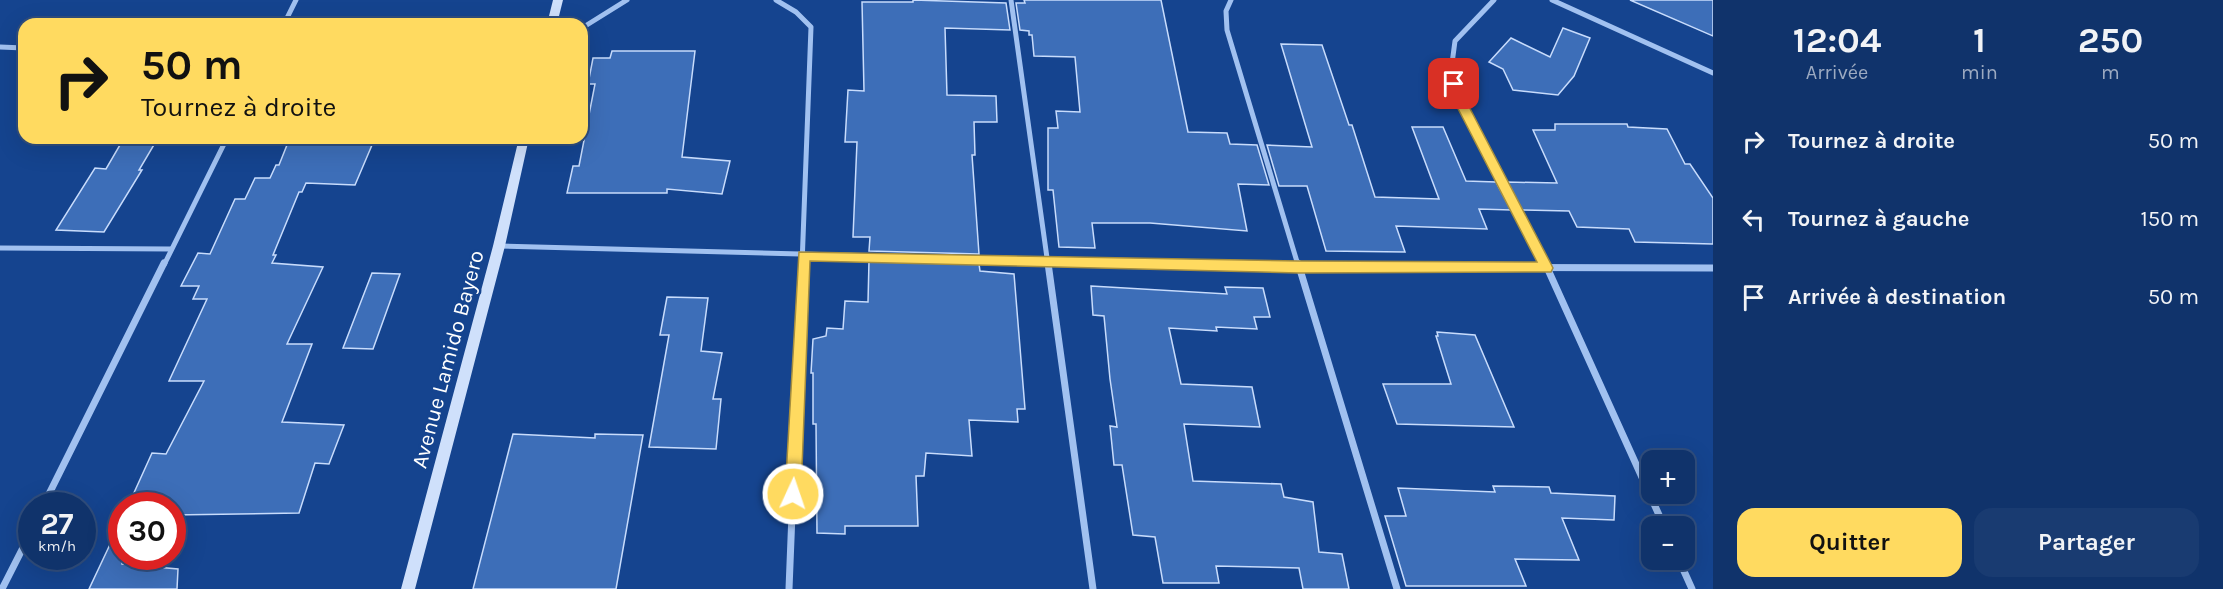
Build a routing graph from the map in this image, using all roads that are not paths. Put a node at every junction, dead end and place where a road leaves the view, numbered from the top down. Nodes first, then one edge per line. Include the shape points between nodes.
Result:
1 (296, 0) edge
2 (558, 0) edge
3 (627, 0) edge
4 (776, 0) edge
5 (1011, 0) edge
6 (1231, 0) edge
7 (1494, 0) edge
8 (1552, 0) edge
9 (287, 18) edge
10 (554, 18) edge
11 (588, 24) edge
12 (0, 47) edge
13 (18, 48) edge
14 (1713, 73) edge
15 (224, 144) edge
16 (523, 144) edge
17 (499, 246) junction
18 (0, 248) edge
19 (171, 249) junction
20 (804, 255) junction
21 (1048, 262) junction
22 (1298, 267) junction
23 (1547, 268) junction
24 (1713, 268) edge
25 (51, 492) edge
26 (1659, 516) edge
27 (18, 556) edge
28 (1683, 570) edge
29 (2, 585) edge
30 (408, 589) edge
31 (789, 589) edge
32 (1093, 589) edge
33 (1397, 589) edge
34 (1692, 589) edge

1 - 9 street
2 - 10 street
3 - 11 street
4 - 20 street via 811,27
5 - 21 street
6 - 22 street via 1226,11 1227,30
7 - 23 street via 1455,41 1451,71 1458,97
8 - 14 street
12 - 13 street
15 - 19 street
16 - 17 street, Avenue Lamido Bayero
17 - 20 street
17 - 30 street, Avenue Lamido Bayero
18 - 19 street
19 - 25 street
20 - 21 street
20 - 31 street
21 - 22 street
21 - 32 street
22 - 23 street
22 - 33 street
23 - 24 street
23 - 26 street
27 - 29 street
28 - 34 street

